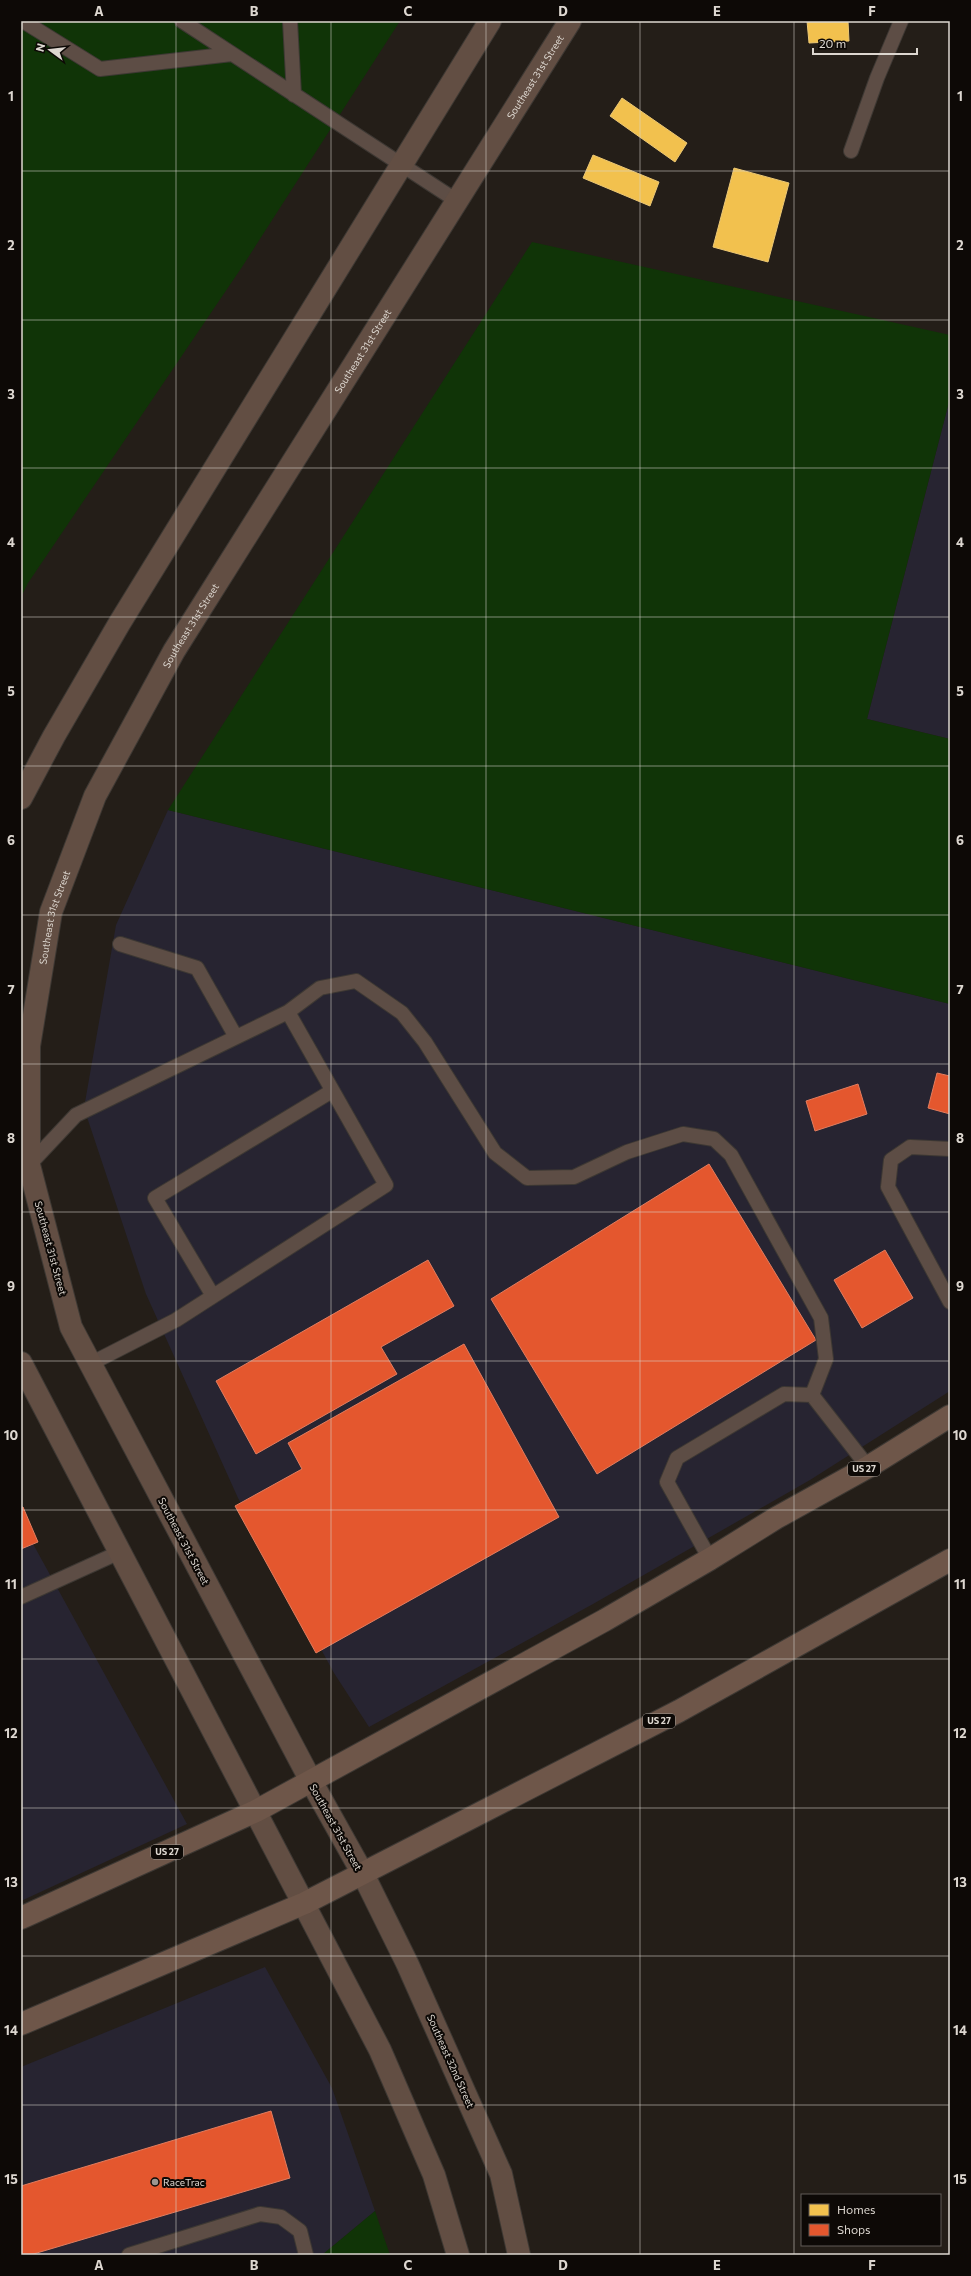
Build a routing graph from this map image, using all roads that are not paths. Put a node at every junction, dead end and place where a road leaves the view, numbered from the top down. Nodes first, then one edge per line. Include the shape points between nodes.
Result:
1 (23, 21) edge
2 (182, 21) edge
3 (290, 21) edge
4 (490, 21) edge
5 (570, 21) edge
6 (901, 21) edge
7 (232, 54) junction
8 (294, 95) junction
9 (851, 151) dead end
10 (401, 164) junction
11 (457, 201) junction
12 (21, 798) edge
13 (120, 944) dead end
14 (288, 1012) junction
15 (236, 1038) junction
16 (332, 1091) junction
17 (950, 1149) edge
18 (29, 1165) junction
19 (945, 1281) edge
20 (213, 1296) junction
21 (950, 1302) edge
22 (21, 1363) edge
23 (90, 1364) junction
24 (812, 1395) junction
25 (950, 1416) edge
26 (868, 1467) junction
27 (120, 1552) junction
28 (710, 1559) junction
29 (950, 1560) edge
30 (21, 1597) edge
31 (311, 1781) junction
32 (256, 1811) junction
33 (363, 1874) junction
34 (305, 1903) junction
35 (21, 1918) edge
36 (21, 2024) edge
37 (130, 2255) edge
38 (306, 2255) edge
39 (458, 2255) edge
40 (519, 2255) edge

1 - 7 lane via 100,69
2 - 7 lane
3 - 8 lane
4 - 10 main road
5 - 11 main road, Southeast 31st Street
6 - 9 lane
7 - 8 lane
8 - 10 lane
10 - 11 lane
10 - 12 main road via 119,624
11 - 18 main road, Southeast 31st Street via 174,651 95,796 51,912 29,1046
13 - 15 lane via 196,968
14 - 15 lane
14 - 16 lane
14 - 24 lane via 320,988 356,981 402,1013 426,1042 495,1153 527,1178 574,1177 627,1152 683,1134 714,1139 731,1155 821,1318 826,1359
15 - 18 lane via 76,1115
16 - 20 lane via 386,1185
16 - 20 lane via 155,1198
17 - 19 lane via 910,1147 891,1160 888,1187
18 - 23 main road, Southeast 31st Street via 71,1328
19 - 21 lane
20 - 23 lane via 176,1320
22 - 27 main road
23 - 31 main road, Southeast 31st Street
24 - 26 lane
24 - 28 lane via 784,1394 677,1458 667,1482
25 - 26 highway, US 27
26 - 28 highway, US 27 via 776,1518
27 - 30 lane
27 - 32 main road
28 - 31 highway, US 27
29 - 33 highway, US 27 via 679,1711
31 - 32 highway, US 27
31 - 33 main road, Southeast 31st Street
32 - 34 main road
32 - 35 highway, US 27
33 - 34 highway, US 27
33 - 40 main road, Southeast 32nd Street via 407,1963 501,2174
34 - 36 highway, US 27
34 - 39 main road via 384,2057 434,2175
37 - 38 lane via 260,2214 281,2217 300,2231

